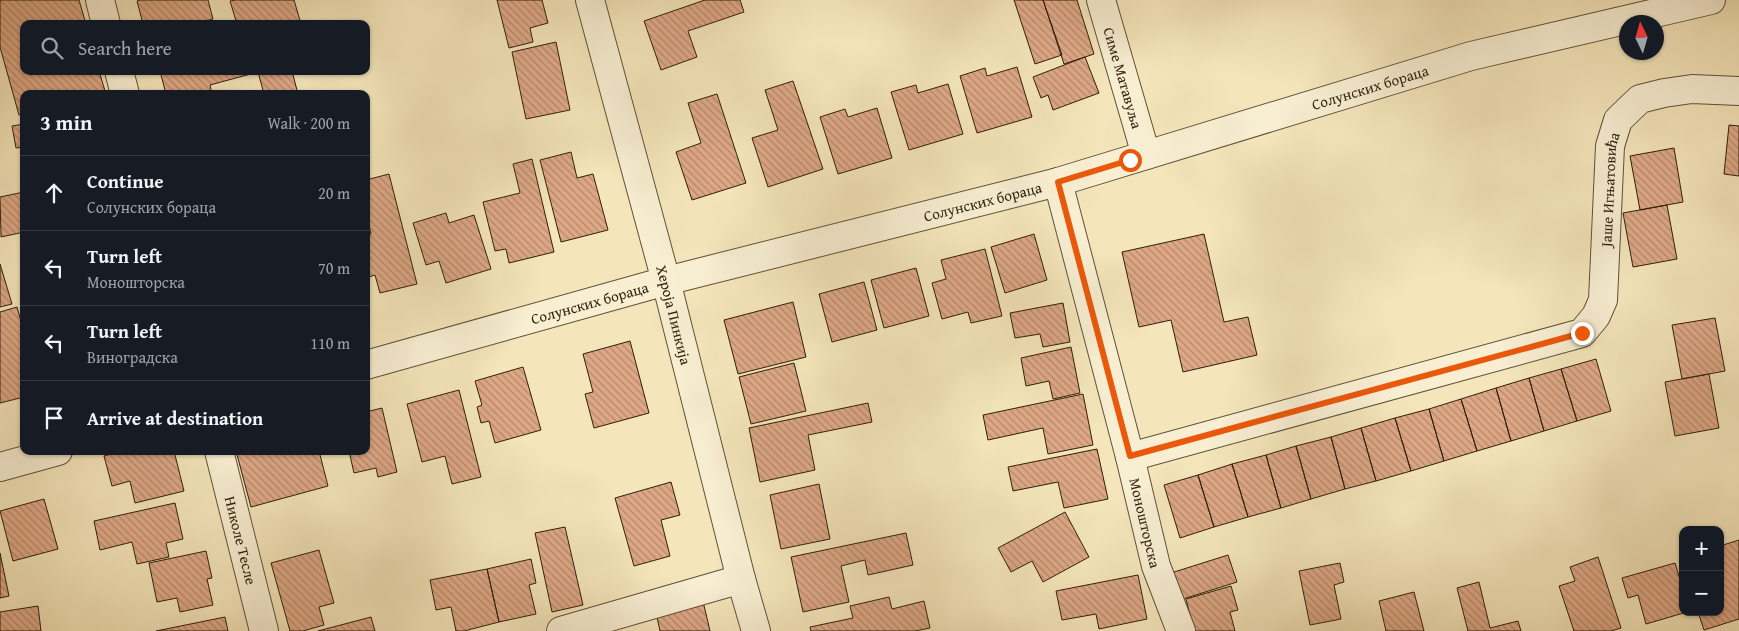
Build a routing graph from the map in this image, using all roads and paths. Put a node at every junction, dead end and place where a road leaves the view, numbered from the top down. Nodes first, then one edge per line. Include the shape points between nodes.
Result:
1 (100, 0) edge
2 (590, 0) edge
3 (1101, 0) edge
4 (1711, 0) edge
5 (105, 20) edge
6 (120, 75) edge
7 (124, 90) edge
8 (1739, 92) edge
9 (1146, 155) junction
10 (1058, 182) junction
11 (666, 281) junction
12 (370, 364) edge
13 (44, 455) edge
14 (220, 455) edge
15 (1130, 456) junction
16 (0, 467) edge
17 (741, 579) junction
18 (264, 631) edge
19 (561, 631) edge
20 (756, 631) edge
21 (1180, 631) edge

1 - 5 street
2 - 11 street, Хероја Пинкија
3 - 9 street, Симе Матавуља
4 - 9 street, Солунских бораца via 1471,56
6 - 7 street
8 - 15 street, Јаше Игњатовића via 1692,89 1664,93 1640,99 1618,120 1610,146 1603,300 1596,316 1582,333
9 - 10 street, Солунских бораца
10 - 11 street, Солунских бораца
10 - 15 street, Моношторска
11 - 12 street, Солунских бораца
11 - 17 street, Хероја Пинкија
13 - 16 street
14 - 18 street, Николе Тесле
15 - 21 street, Моношторска via 1156,566
17 - 19 street
17 - 20 street, Хероја Пинкија

